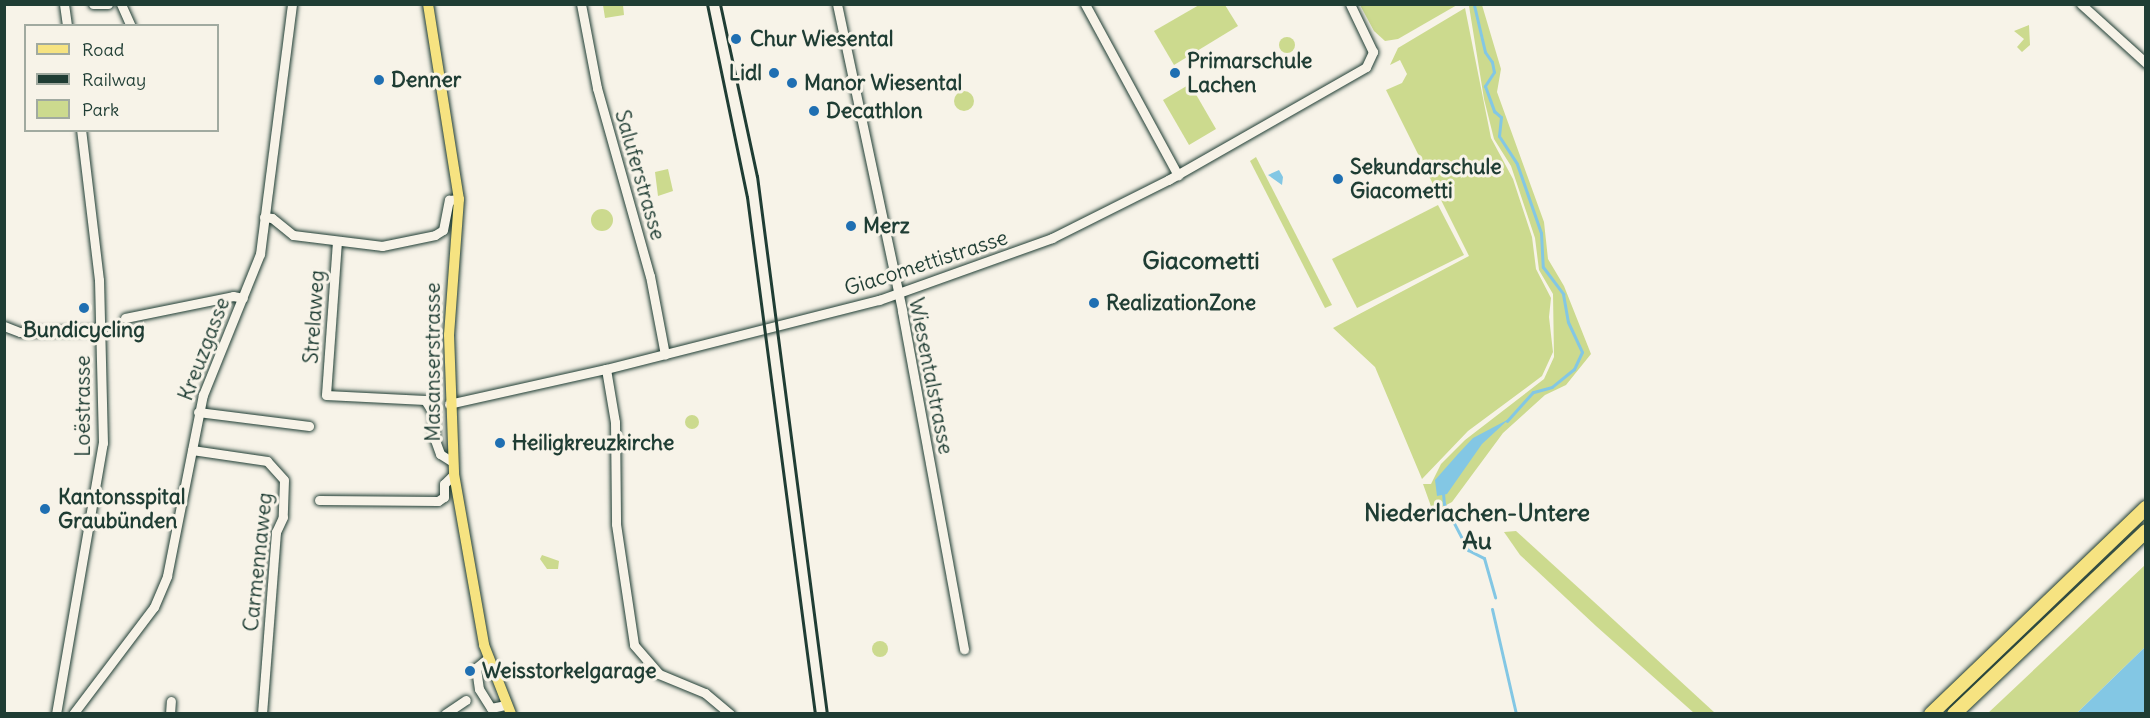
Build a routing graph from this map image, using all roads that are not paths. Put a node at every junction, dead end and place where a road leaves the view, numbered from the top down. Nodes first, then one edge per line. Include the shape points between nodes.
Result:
1 (64, 4) edge
2 (93, 4) edge
3 (108, 4) edge
4 (121, 4) edge
5 (292, 4) edge
6 (428, 4) edge
7 (580, 4) edge
8 (837, 4) edge
9 (1085, 4) edge
10 (1350, 4) edge
11 (2081, 4) edge
12 (67, 24) edge
13 (130, 24) edge
14 (2145, 63) edge
15 (81, 132) edge
16 (1178, 174) junction
17 (459, 199) junction
18 (264, 217) junction
19 (337, 241) junction
20 (897, 295) junction
21 (243, 298) junction
22 (125, 318) dead end
23 (4, 326) edge
24 (101, 330) junction
25 (665, 355) junction
26 (606, 369) junction
27 (449, 404) junction
28 (198, 412) junction
29 (309, 426) dead end
30 (192, 450) junction
31 (453, 462) junction
32 (454, 474) junction
33 (319, 500) dead end
34 (2145, 508) edge
35 (2145, 531) edge
36 (964, 649) dead end
37 (487, 659) junction
38 (466, 700) dead end
39 (171, 701) dead end
40 (508, 709) edge
41 (56, 714) edge
42 (73, 714) edge
43 (170, 714) edge
44 (262, 714) edge
45 (445, 714) edge
46 (730, 714) edge
47 (1931, 714) edge
48 (1954, 714) edge

1 - 12 street
2 - 3 street
4 - 13 street
5 - 18 street, Kreuzgasse
6 - 17 main road, Masanserstrasse
7 - 25 street, Saluferstrasse via 597,88 650,276
8 - 20 street, Wiesentalstrasse
9 - 16 street
10 - 16 street, Giacomettistrasse via 1373,56 1366,67
11 - 14 street
15 - 24 street, Loëstrasse
16 - 20 street, Giacomettistrasse via 1052,238
17 - 19 street via 449,200 443,230 426,239 382,246
17 - 27 main road, Masanserstrasse via 449,335
18 - 19 street via 272,218 287,234
18 - 21 street, Kreuzgasse via 256,266
19 - 31 street, Strelaweg via 326,395 425,400 434,413 437,445
20 - 25 street, Giacomettistrasse
20 - 36 street, Wiesentalstrasse
21 - 22 street via 234,296
21 - 28 street, Kreuzgasse via 207,380
23 - 24 street via 20,332
24 - 41 street, Loëstrasse via 104,444 100,479
25 - 26 street, Giacomettistrasse
26 - 27 street, Giacomettistrasse
26 - 46 street via 615,422 616,524 634,645 659,674 705,693
27 - 31 main road, Masanserstrasse
28 - 29 street
28 - 30 street, Kreuzgasse
30 - 42 street, Kreuzgasse via 160,597
30 - 44 street, Carmennaweg via 267,461 284,480 283,517 276,532
31 - 32 main road, Masanserstrasse
32 - 33 street via 444,484 444,497 438,501
32 - 37 main road, Masanserstrasse
34 - 47 highway
35 - 48 highway
37 - 40 main road, Masanserstrasse
37 - 40 street via 476,668 479,689 491,708
38 - 45 street
39 - 43 street

